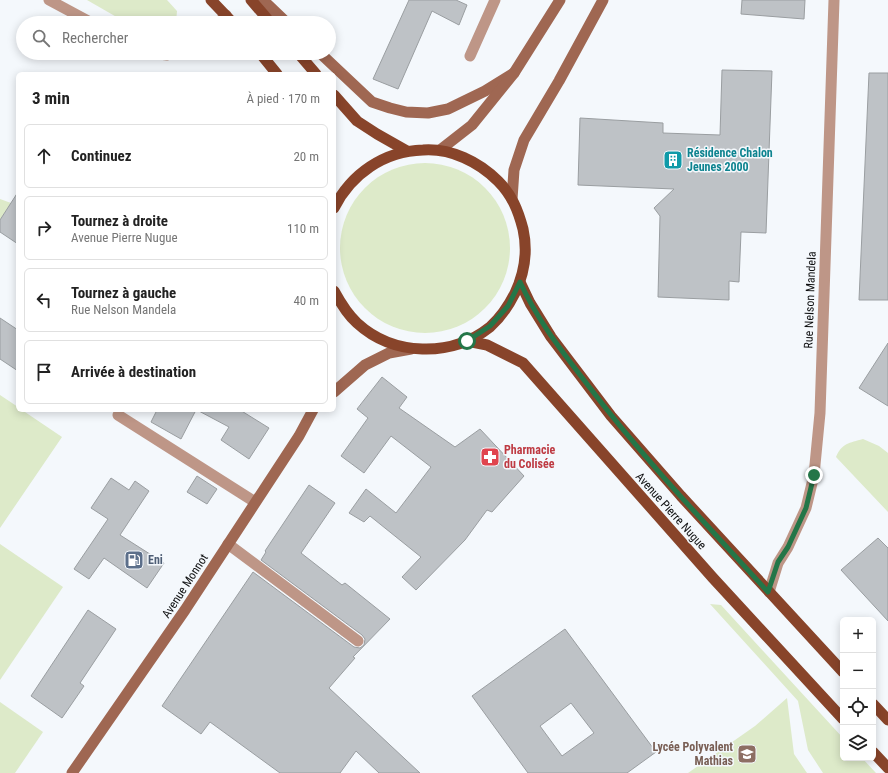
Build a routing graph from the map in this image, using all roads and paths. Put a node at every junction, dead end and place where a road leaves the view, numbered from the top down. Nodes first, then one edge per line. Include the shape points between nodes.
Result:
1 (49, 0) edge
2 (211, 0) edge
3 (251, 0) edge
4 (262, 0) edge
5 (495, 0) edge
6 (560, 0) edge
7 (603, 0) edge
8 (834, 0) edge
9 (79, 16) edge
10 (226, 16) edge
11 (265, 16) edge
12 (279, 16) edge
13 (470, 56) dead end
14 (266, 60) edge
15 (304, 60) edge
16 (327, 60) edge
17 (275, 72) edge
18 (314, 72) edge
19 (514, 73) junction
20 (336, 97) edge
21 (440, 150) junction
22 (407, 151) junction
23 (512, 199) junction
24 (336, 205) edge
25 (520, 282) junction
26 (336, 295) edge
27 (467, 341) junction
28 (411, 349) junction
29 (336, 390) edge
30 (312, 412) edge
31 (118, 415) dead end
32 (255, 502) junction
33 (228, 544) junction
34 (768, 592) junction
35 (358, 641) dead end
36 (840, 669) edge
37 (876, 707) edge
38 (840, 716) edge
39 (888, 720) edge
40 (876, 755) edge
41 (888, 768) edge
42 (72, 773) edge

1 - 9 street
2 - 10 main road
3 - 11 main road
4 - 12 main road
5 - 13 street
6 - 19 main road
7 - 23 main road via 524,140 514,170
8 - 34 street, Rue Nelson Mandela via 818,449 806,508 778,562
14 - 17 main road
15 - 18 main road
16 - 19 main road via 372,102 406,112 428,113 448,109
19 - 21 main road via 472,125
20 - 22 main road via 357,121
21 - 22 main road
21 - 23 main road via 464,157 488,171
22 - 24 main road via 372,165 356,177
23 - 25 main road via 526,241 526,260
25 - 27 main road via 508,306 490,326
25 - 34 main road, Avenue Pierre Nugue via 551,337 611,416
26 - 28 main road via 356,322 373,335 391,344
27 - 28 main road via 440,349
27 - 38 main road, Avenue Pierre Nugue via 487,345 523,363 713,578
28 - 29 main road via 389,353 365,365
30 - 32 main road, Avenue Monnot
31 - 32 street
32 - 33 main road, Avenue Monnot
33 - 35 street
33 - 42 main road, Avenue Monnot
34 - 36 main road, Avenue Pierre Nugue
37 - 39 main road
40 - 41 main road

